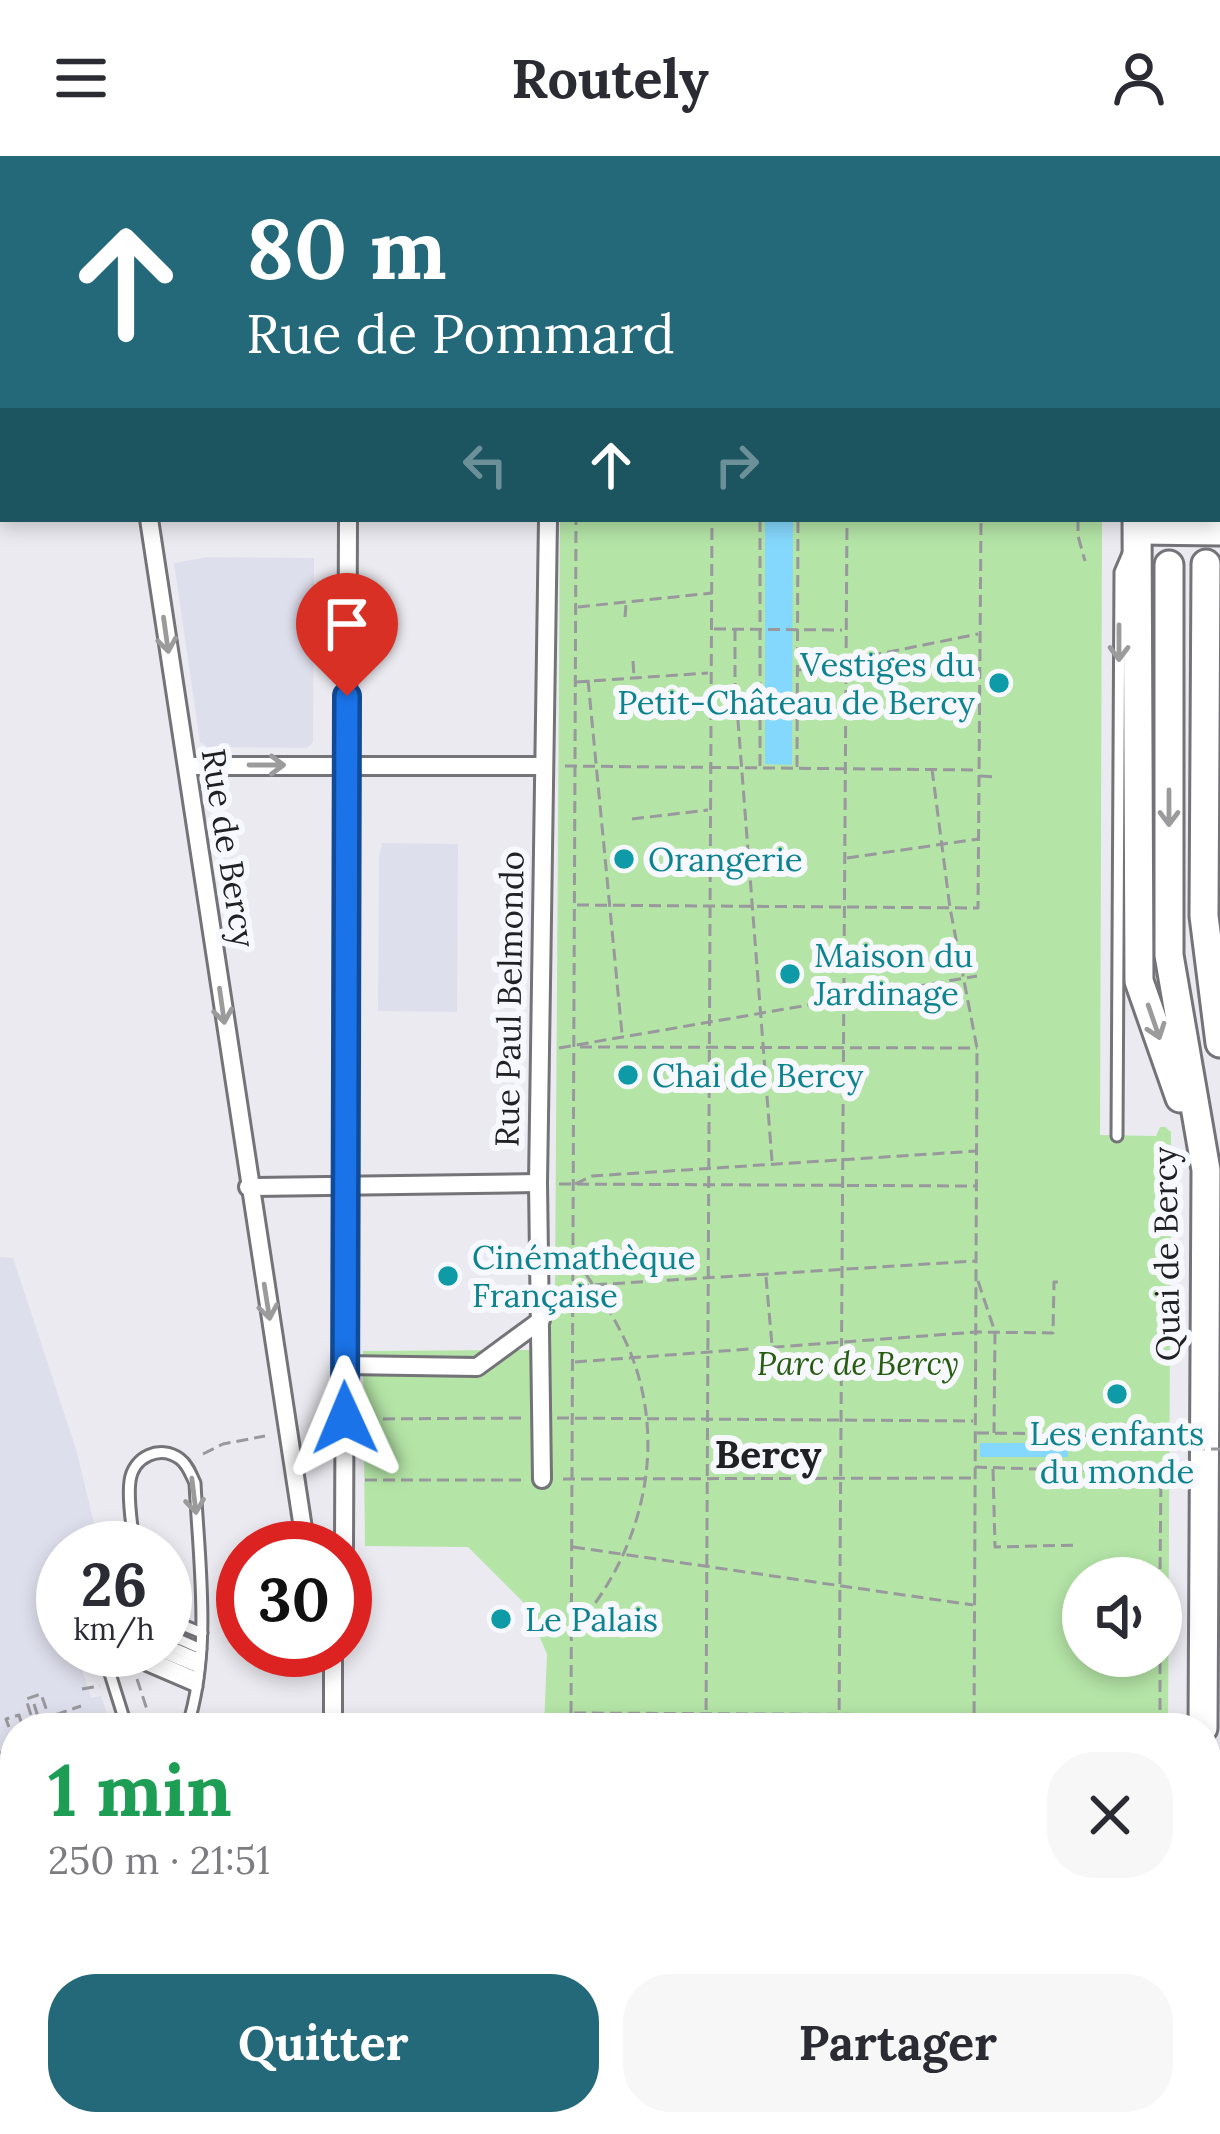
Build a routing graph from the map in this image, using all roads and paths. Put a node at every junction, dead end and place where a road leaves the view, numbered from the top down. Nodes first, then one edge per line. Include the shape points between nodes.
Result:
1 (148, 522) edge
2 (348, 522) edge
3 (548, 522) edge
4 (576, 522) edge
5 (712, 522) edge
6 (760, 522) edge
7 (798, 522) edge
8 (847, 522) edge
9 (981, 522) edge
10 (1078, 522) edge
11 (1138, 524) edge
12 (1220, 531) edge
13 (1085, 561) dead end
14 (1206, 564) dead end
15 (1169, 565) dead end
16 (712, 593) junction
17 (626, 602) junction
18 (576, 607) junction
19 (625, 617) dead end
20 (760, 628) junction
21 (712, 629) junction
22 (735, 629) junction
23 (798, 630) junction
24 (845, 630) junction
25 (981, 634) junction
26 (633, 661) dead end
27 (845, 661) junction
28 (798, 670) junction
29 (710, 673) junction
30 (634, 678) junction
31 (588, 680) junction
32 (576, 682) junction
33 (346, 765) junction
34 (187, 766) junction
35 (542, 766) junction
36 (595, 766) junction
37 (576, 767) junction
38 (710, 767) junction
39 (742, 768) junction
40 (760, 768) junction
41 (797, 769) junction
42 (845, 769) junction
43 (932, 769) junction
44 (978, 773) junction
45 (998, 777) dead end
46 (710, 810) junction
47 (632, 819) dead end
48 (978, 839) junction
49 (941, 842) junction
50 (845, 859) junction
51 (576, 905) junction
52 (607, 906) junction
53 (710, 907) junction
54 (754, 907) junction
55 (844, 907) junction
56 (950, 908) junction
57 (977, 976) dead end
58 (963, 979) junction
59 (843, 997) junction
60 (762, 1012) junction
61 (710, 1021) junction
62 (622, 1036) junction
63 (1220, 1043) edge
64 (574, 1046) junction
65 (710, 1046) junction
66 (766, 1046) junction
67 (843, 1046) junction
68 (977, 1048) junction
69 (814, 1082) dead end
70 (769, 1085) junction
71 (710, 1090) junction
72 (1117, 1136) dead end
73 (977, 1151) junction
74 (843, 1158) junction
75 (772, 1161) junction
76 (709, 1167) junction
77 (1206, 1170) junction
78 (538, 1183) junction
79 (347, 1184) junction
80 (574, 1185) junction
81 (248, 1186) junction
82 (708, 1186) junction
83 (842, 1186) junction
84 (977, 1186) junction
85 (574, 1255) junction
86 (976, 1260) junction
87 (842, 1269) junction
88 (766, 1274) junction
89 (977, 1276) junction
90 (708, 1277) junction
91 (1060, 1282) dead end
92 (574, 1286) junction
93 (592, 1286) junction
94 (541, 1320) junction
95 (977, 1332) junction
96 (995, 1332) junction
97 (842, 1341) junction
98 (773, 1346) junction
99 (707, 1352) junction
100 (632, 1358) junction
101 (574, 1362) junction
102 (344, 1365) junction
103 (345, 1418) junction
104 (542, 1418) junction
105 (573, 1418) junction
106 (646, 1418) junction
107 (841, 1419) junction
108 (707, 1420) junction
109 (976, 1421) junction
110 (976, 1433) junction
111 (994, 1433) junction
112 (265, 1436) dead end
113 (1220, 1449) edge
114 (203, 1454) dead end
115 (975, 1467) junction
116 (993, 1468) junction
117 (646, 1477) junction
118 (707, 1478) junction
119 (975, 1478) junction
120 (542, 1479) junction
121 (573, 1479) junction
122 (344, 1480) junction
123 (840, 1480) junction
124 (132, 1521) edge
125 (302, 1521) edge
126 (344, 1521) edge
127 (1079, 1545) dead end
128 (573, 1547) junction
129 (625, 1554) junction
130 (1160, 1557) edge
131 (706, 1567) junction
132 (840, 1586) junction
133 (975, 1605) junction
134 (192, 1629) edge
135 (572, 1632) junction
136 (202, 1633) junction
137 (192, 1661) edge
138 (192, 1663) edge
139 (192, 1665) edge
140 (192, 1666) edge
141 (199, 1668) junction
142 (102, 1677) dead end
143 (137, 1677) edge
144 (331, 1677) edge
145 (1160, 1677) edge
146 (82, 1689) dead end
147 (81, 1706) dead end
148 (30, 1713) edge
149 (47, 1713) edge
150 (61, 1713) edge
151 (122, 1713) edge
152 (148, 1713) edge
153 (190, 1713) edge
154 (332, 1713) edge
155 (572, 1713) edge
156 (706, 1713) edge
157 (839, 1713) edge
158 (974, 1713) edge
159 (1160, 1713) edge
160 (1203, 1713) edge

1 -> 34 street, Rue de Bercy
2 - 33 street
3 - 35 street, Rue Paul Belmondo
4 - 18 path
5 - 16 path
6 - 20 path
7 - 23 path
8 - 24 path
9 - 25 path
10 - 13 path
11 - 12 main road
11 -> 72 lane via 1120,572
11 -> 77 main road via 1139,981
14 - 63 main road via 1204,916
15 -> 77 main road, Quai de Bercy via 1169,956
16 - 17 path
16 - 21 path
17 - 18 path
17 - 19 path
18 - 32 path
20 - 22 path
20 - 23 path
20 - 40 path
21 - 22 path
21 - 29 path
22 - 39 path
23 - 24 path
23 - 28 path
24 - 27 path
25 - 27 path
25 - 44 path
26 - 30 path
27 - 28 path
27 - 42 path
28 - 41 path
29 - 30 path
29 - 38 path
30 - 31 path
31 - 32 path
31 - 36 path
32 - 37 path
34 -> 33 street
33 - 35 street
33 - 79 street
34 -> 81 street, Rue de Bercy
35 - 37 path
35 - 78 street, Rue Paul Belmondo
36 - 37 path
36 - 38 path
36 - 52 path
37 - 51 path
38 - 39 path
38 - 46 path
39 - 40 path
39 - 54 path
40 - 41 path
41 - 42 path
42 - 43 path
42 - 50 path
43 - 44 path
43 - 49 path
44 - 45 path
44 - 48 path
46 - 47 path
46 - 53 path
48 - 49 path
48 - 56 path via 978,908
49 - 50 path
49 - 56 path
50 - 55 path
51 - 52 path
51 - 64 path
52 - 53 path
52 - 62 path
53 - 54 path
53 - 61 path
54 - 55 path
54 - 60 path
55 - 56 path
55 - 59 path
56 - 58 path
57 - 58 path
58 - 59 path
58 - 68 path
59 - 60 path
59 - 67 path
60 - 61 path
60 - 66 path
61 - 62 path
61 - 65 path
62 - 64 path
64 - 65 path
64 - 80 path
65 - 66 path
65 - 71 path
66 - 67 path
66 - 70 path
67 - 68 path
67 - 74 path
68 - 73 path
69 - 70 path
70 - 71 path
70 - 75 path
71 - 76 path
73 - 74 path
73 - 84 path
74 - 75 path
74 - 83 path
75 - 76 path
76 - 80 path via 592,1176
76 - 82 path
77 - 160 main road, Quai de Bercy
78 - 79 street
78 - 80 path
78 - 94 street, Rue Paul Belmondo
79 - 81 street
79 - 102 street
80 - 82 path
80 - 85 path
81 -> 125 street, Rue de Bercy
82 - 83 path
82 - 90 path
83 - 84 path
83 - 87 path
84 - 86 path
85 - 92 path
85 - 93 path
86 - 87 path
86 - 89 path
87 - 88 path
87 - 97 path
88 - 90 path
88 - 98 path
89 - 95 path
89 - 96 path
90 - 93 path
90 - 99 path
91 - 96 path via 1053,1334
92 - 93 path
92 - 101 path
93 - 100 path
94 - 102 street via 477,1366
94 - 104 street, Rue Paul Belmondo
95 - 96 path
95 - 97 path
95 - 109 path
96 - 111 path
97 - 98 path
97 - 107 path
98 - 99 path
99 - 100 path
99 - 108 path
100 - 101 path
100 - 106 path
101 - 105 path
102 - 103 street
103 - 104 path
103 - 122 street
104 - 105 path
104 - 120 street, Rue Paul Belmondo
105 - 106 path
105 - 121 path
106 - 108 path
106 - 117 path
107 - 108 path
107 - 109 path
107 - 123 path
108 - 118 path
109 - 110 path
110 - 111 path
110 - 115 path
111 - 113 path, bridge via 1082,1434 1103,1448
112 - 114 path
115 - 116 path
115 - 119 path
116 - 127 path via 994,1547
116 - 130 path via 1161,1473
117 - 118 path
117 - 121 path
117 - 129 path
118 - 123 path
118 - 131 path
119 - 123 path
119 - 133 path
120 - 121 path
120 - 122 path
121 - 128 path
122 - 126 street
123 - 132 path
124 -> 136 lane via 130,1478 141,1459 168,1453 181,1460 196,1483
128 - 129 path
128 - 135 path
129 - 131 path
129 - 135 path
131 - 132 path
131 - 156 path
132 - 133 path
132 - 157 path
133 - 158 path
134 - 136 lane
135 - 155 path
136 - 141 lane
137 - 141 lane
138 - 141 lane
139 - 141 lane
140 - 141 lane
141 - 151 lane via 111,1656
141 - 153 lane
142 - 146 path via 105,1685
143 - 152 path
144 - 154 street
145 - 159 path
147 - 150 path
148 - 149 path via 26,1699 40,1694

